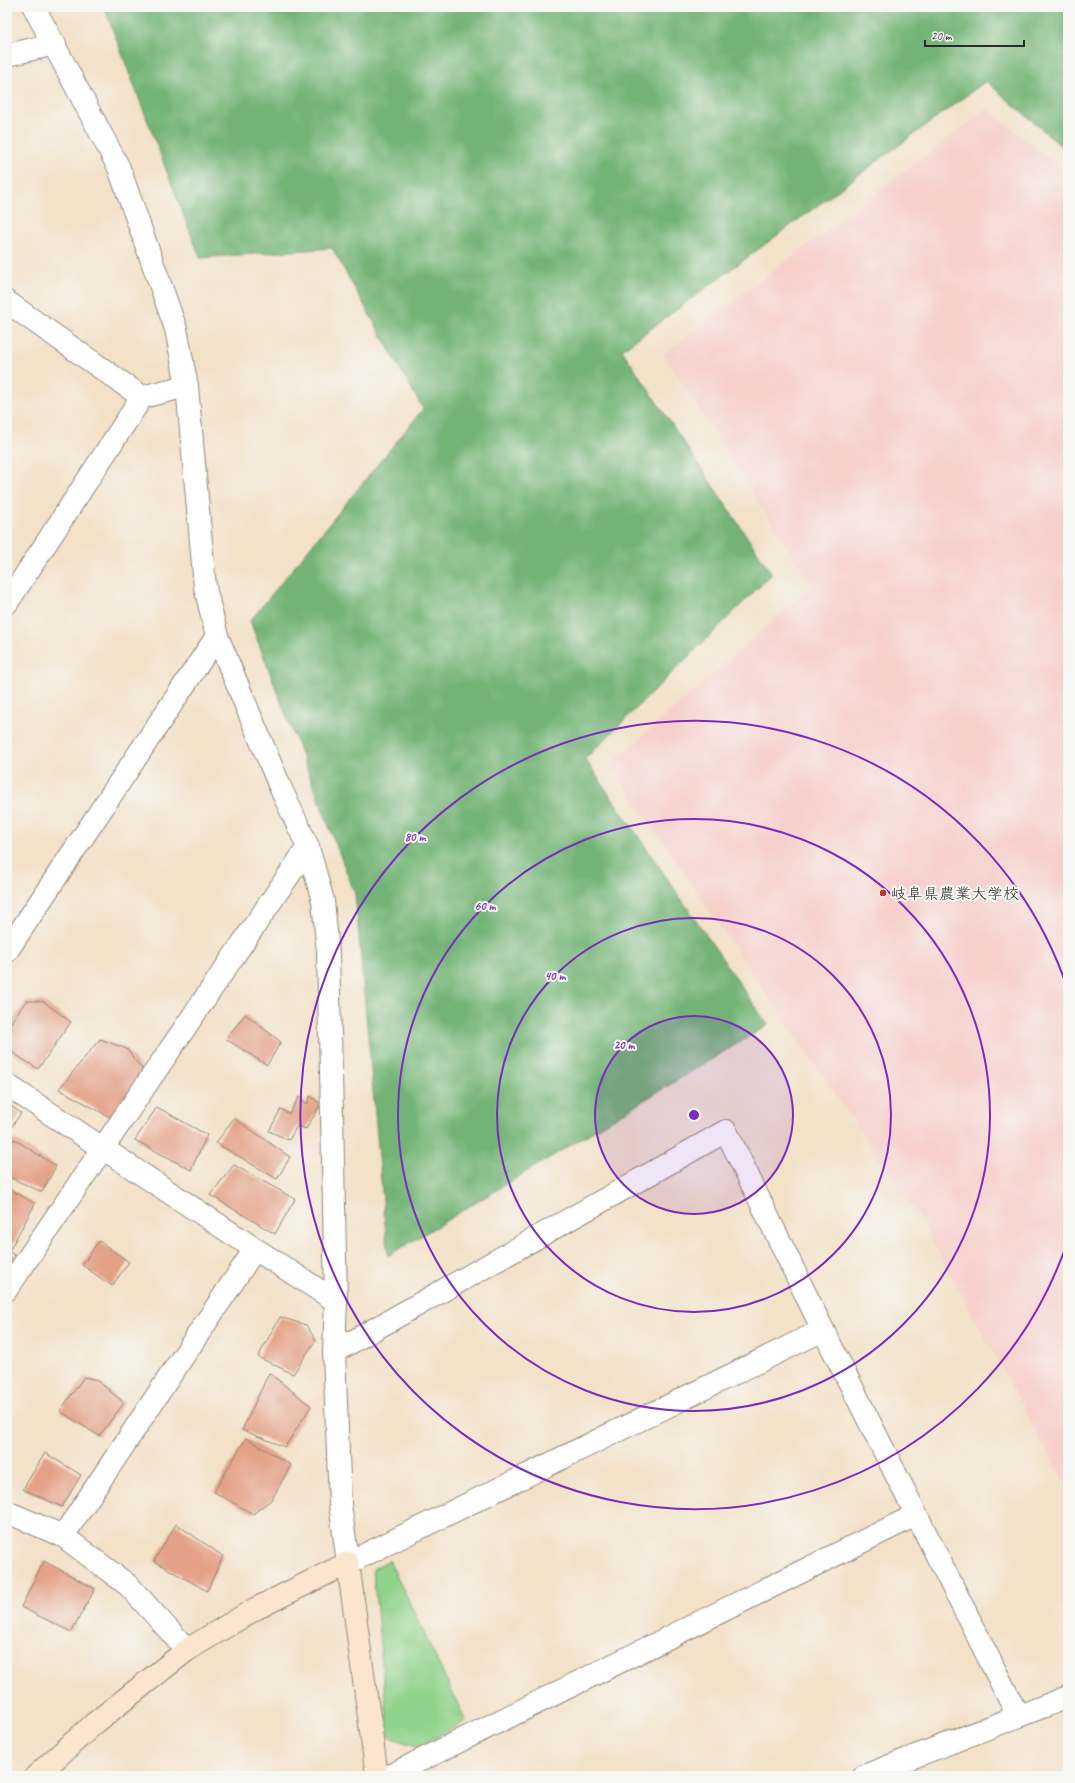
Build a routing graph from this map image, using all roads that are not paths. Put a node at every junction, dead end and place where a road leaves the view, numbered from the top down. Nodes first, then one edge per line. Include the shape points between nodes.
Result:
1 (34, 7) edge
2 (55, 44) junction
3 (7, 55) edge
4 (7, 302) edge
5 (187, 386) junction
6 (142, 397) junction
7 (7, 603) edge
8 (218, 636) junction
9 (308, 847) junction
10 (7, 951) edge
11 (7, 1085) edge
12 (102, 1148) junction
13 (255, 1249) junction
14 (7, 1289) edge
15 (336, 1301) junction
16 (823, 1330) junction
17 (334, 1352) junction
18 (7, 1512) edge
19 (916, 1514) junction
20 (63, 1536) junction
21 (348, 1563) junction
22 (187, 1650) junction
23 (1068, 1697) edge
24 (1018, 1716) junction
25 (36, 1776) edge
26 (377, 1776) edge
27 (389, 1776) edge
28 (864, 1776) edge

1 - 2 street
2 - 3 street
2 - 5 street via 118,168 176,329
4 - 6 street
5 - 6 street
5 - 8 street via 205,587
6 - 7 street
8 - 9 street via 281,789
8 - 10 street
9 - 12 street
9 - 15 street via 323,901 328,952
11 - 12 street
12 - 13 street
12 - 14 street
13 - 15 street
13 - 20 street
15 - 17 street
16 - 17 street via 726,1131
16 - 19 street
16 - 21 street
17 - 21 street via 340,1504
18 - 20 street
19 - 24 street
19 - 27 street
20 - 22 street via 129,1586
21 - 22 street via 255,1609
21 - 26 street
22 - 25 street via 95,1723
23 - 24 street
24 - 28 street

